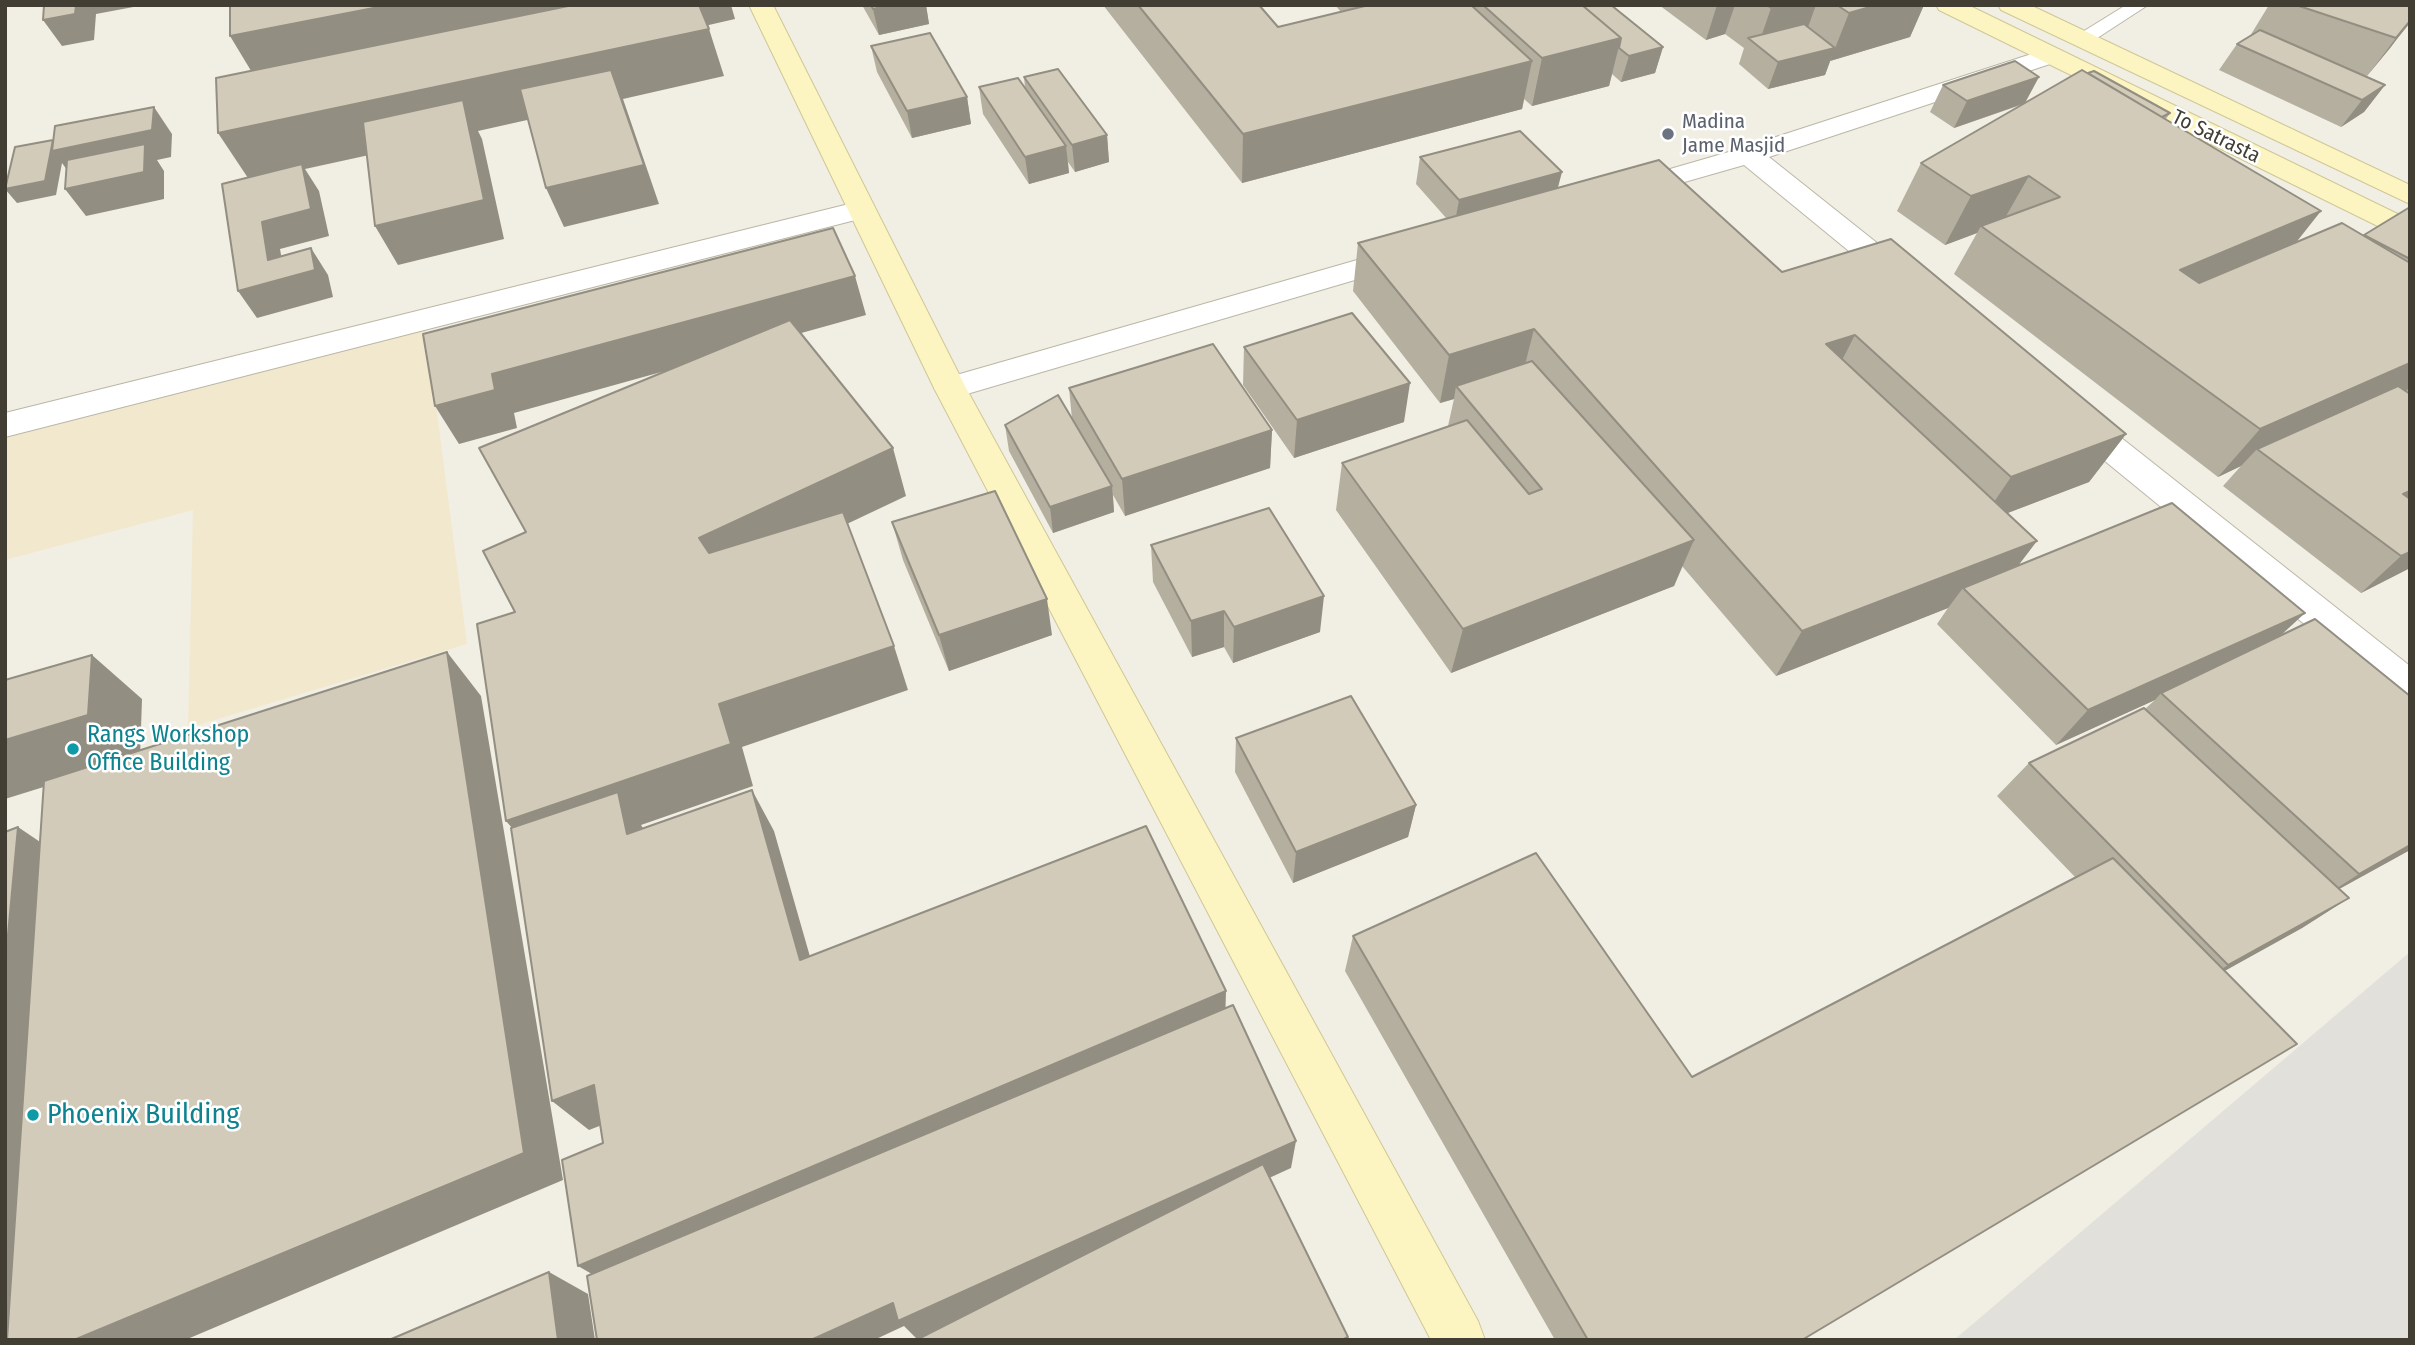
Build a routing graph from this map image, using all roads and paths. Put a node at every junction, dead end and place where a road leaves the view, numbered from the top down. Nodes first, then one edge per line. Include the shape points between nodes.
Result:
1 (761, 5) edge
2 (1948, 5) edge
3 (2010, 5) edge
4 (2139, 5) edge
5 (2082, 40) junction
6 (2050, 56) junction
7 (1749, 155) junction
8 (2410, 196) edge
9 (1602, 197) edge
10 (861, 210) junction
11 (2410, 231) edge
12 (1429, 248) edge
13 (1933, 303) edge
14 (950, 388) junction
15 (2052, 400) edge
16 (5, 425) edge
17 (2410, 688) edge
18 (1459, 1340) edge

1 - 10 street
2 - 6 street, To Satrasta
3 - 5 street
4 - 5 lane
5 - 6 street
5 - 8 street
6 - 7 street
6 - 11 street, To Satrasta
7 - 9 street
7 - 13 street
10 - 14 street
10 - 16 street
12 - 14 street
14 - 18 street
15 - 17 street

